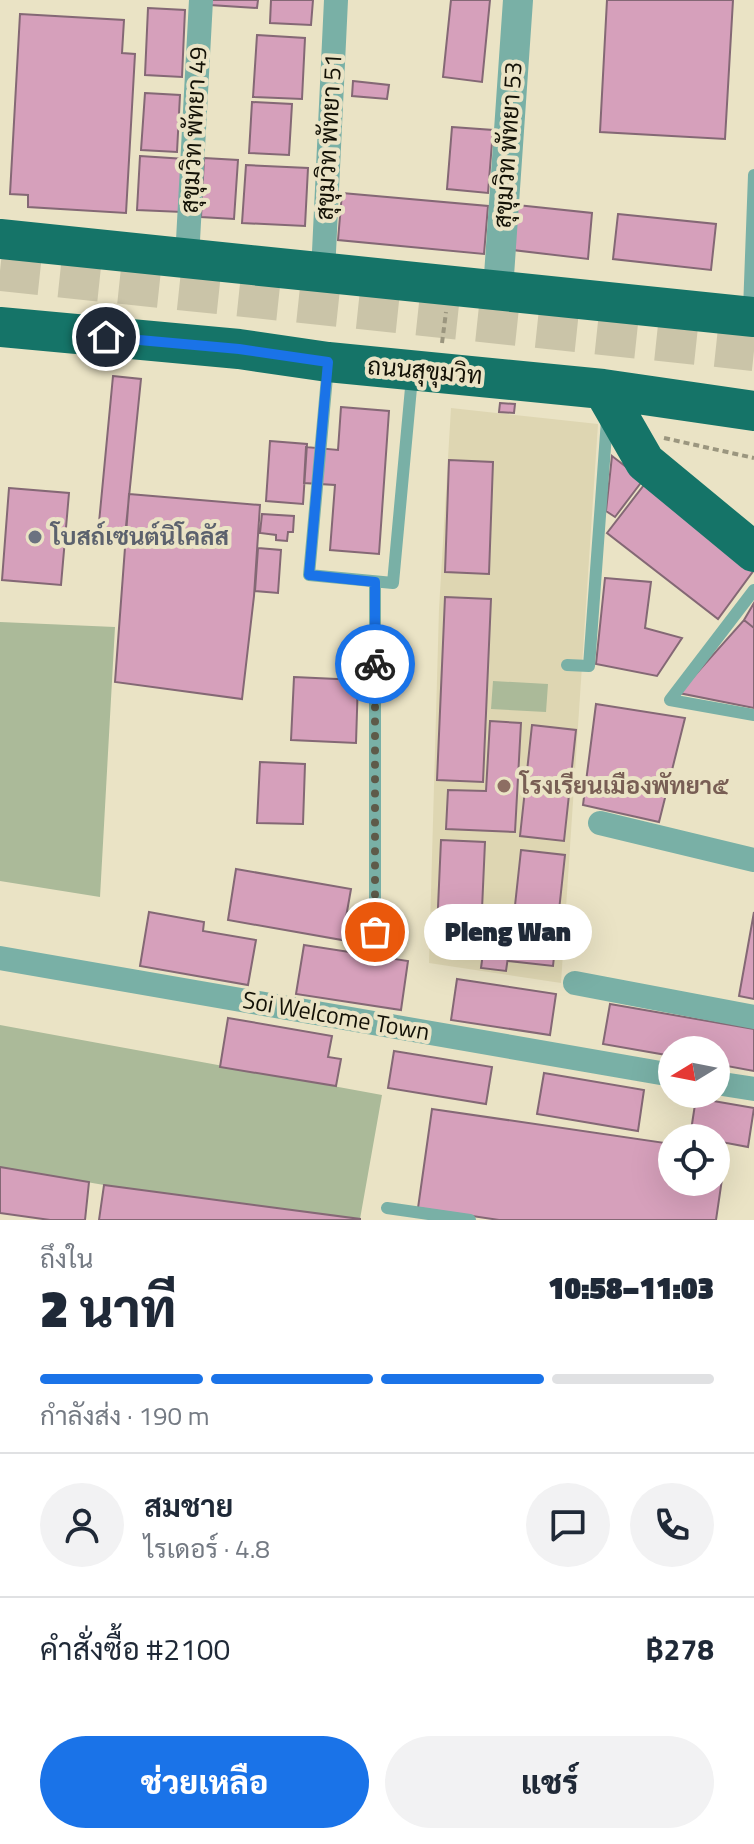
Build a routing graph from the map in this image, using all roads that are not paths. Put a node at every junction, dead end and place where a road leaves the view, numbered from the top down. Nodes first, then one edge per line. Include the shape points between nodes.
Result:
1 (201, 0) edge
2 (336, 0) edge
3 (518, 0) edge
4 (754, 175) edge
5 (0, 239) edge
6 (187, 259) junction
7 (323, 273) junction
8 (498, 290) junction
9 (752, 318) edge
10 (0, 327) edge
11 (328, 362) junction
12 (427, 362) junction
13 (603, 389) junction
14 (752, 415) edge
15 (754, 552) edge
16 (375, 582) junction
17 (754, 590) edge
18 (567, 665) dead end
19 (754, 715) edge
20 (600, 823) dead end
21 (754, 860) edge
22 (375, 932) dead end
23 (0, 958) edge
24 (575, 983) dead end
25 (754, 1017) edge
26 (658, 1073) edge
27 (730, 1085) edge
28 (754, 1089) edge
29 (387, 1208) dead end
30 (470, 1220) edge

1 - 6 street, สุขุมวิท พัทยา 49
2 - 7 street, สุขุมวิท พัทยา 51
3 - 8 street, สุขุมวิท พัทยา 53
4 - 9 lane
5 - 6 highway
6 - 7 highway
7 - 8 highway
8 - 9 highway
10 - 11 highway, ถนนสุขุมวิท
11 - 12 highway, ถนนสุขุมวิท
11 - 16 lane via 309,575
12 - 13 highway, ถนนสุขุมวิท
12 - 16 lane via 393,583
13 - 14 highway, ถนนสุขุมวิท
13 - 15 highway via 645,462
13 - 18 lane via 607,426 589,666
16 - 22 lane
17 - 19 lane via 670,700
20 - 21 street
23 - 26 street, Soi Welcome Town
24 - 25 street
27 - 28 street
29 - 30 lane

